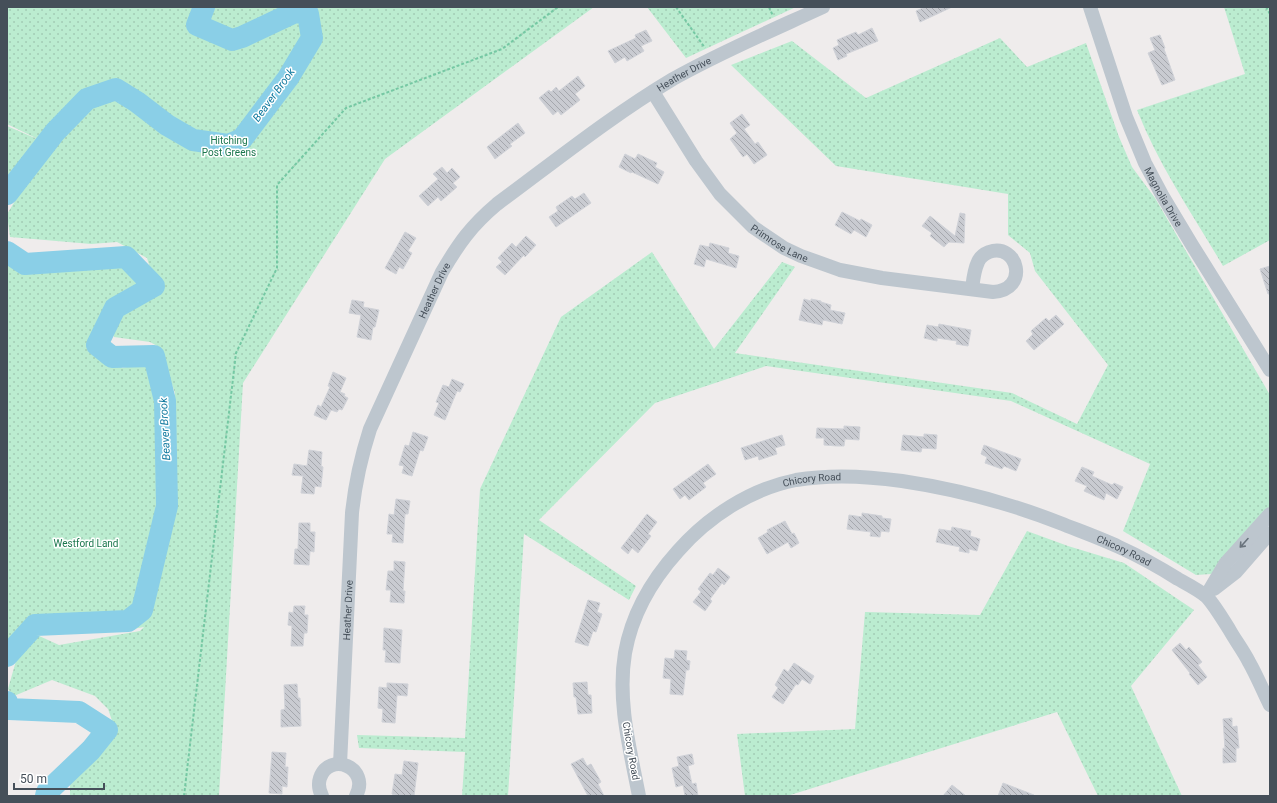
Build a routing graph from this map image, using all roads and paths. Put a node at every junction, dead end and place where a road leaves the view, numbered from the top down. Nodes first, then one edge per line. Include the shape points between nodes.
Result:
1 (558, 7) edge
2 (676, 7) edge
3 (823, 7) edge
4 (1090, 7) edge
5 (1266, 7) edge
6 (1270, 14) edge
7 (712, 58) junction
8 (653, 92) junction
9 (972, 289) dead end
10 (1270, 370) edge
11 (1270, 514) edge
12 (1270, 533) edge
13 (1206, 596) junction
14 (1270, 705) edge
15 (340, 764) junction
16 (184, 796) edge
17 (322, 796) edge
18 (356, 796) edge
19 (639, 796) edge

1 - 16 path via 502,49 346,108 277,185 278,268 236,353
2 - 7 path
3 - 7 street, Heather Drive
4 - 10 street, Magnolia Drive via 1126,117 1145,163
5 - 6 path
7 - 8 street, Heather Drive
8 - 9 street, Primrose Lane via 709,181 741,216 767,238 801,256 840,270
8 - 15 street, Heather Drive via 609,121 479,219 442,272 370,429 355,484
11 -> 13 street via 1225,564
12 - 13 street via 1236,572
13 - 14 street, Chicory Road via 1249,662
13 - 19 street, Chicory Road via 1119,547 1050,519 959,491 860,476 795,480 767,489 738,502 711,520 688,540 650,586 638,610 629,632 622,680 626,729
15 - 17 street via 327,768 321,775 318,784
15 - 18 street via 348,766 358,775 360,788

